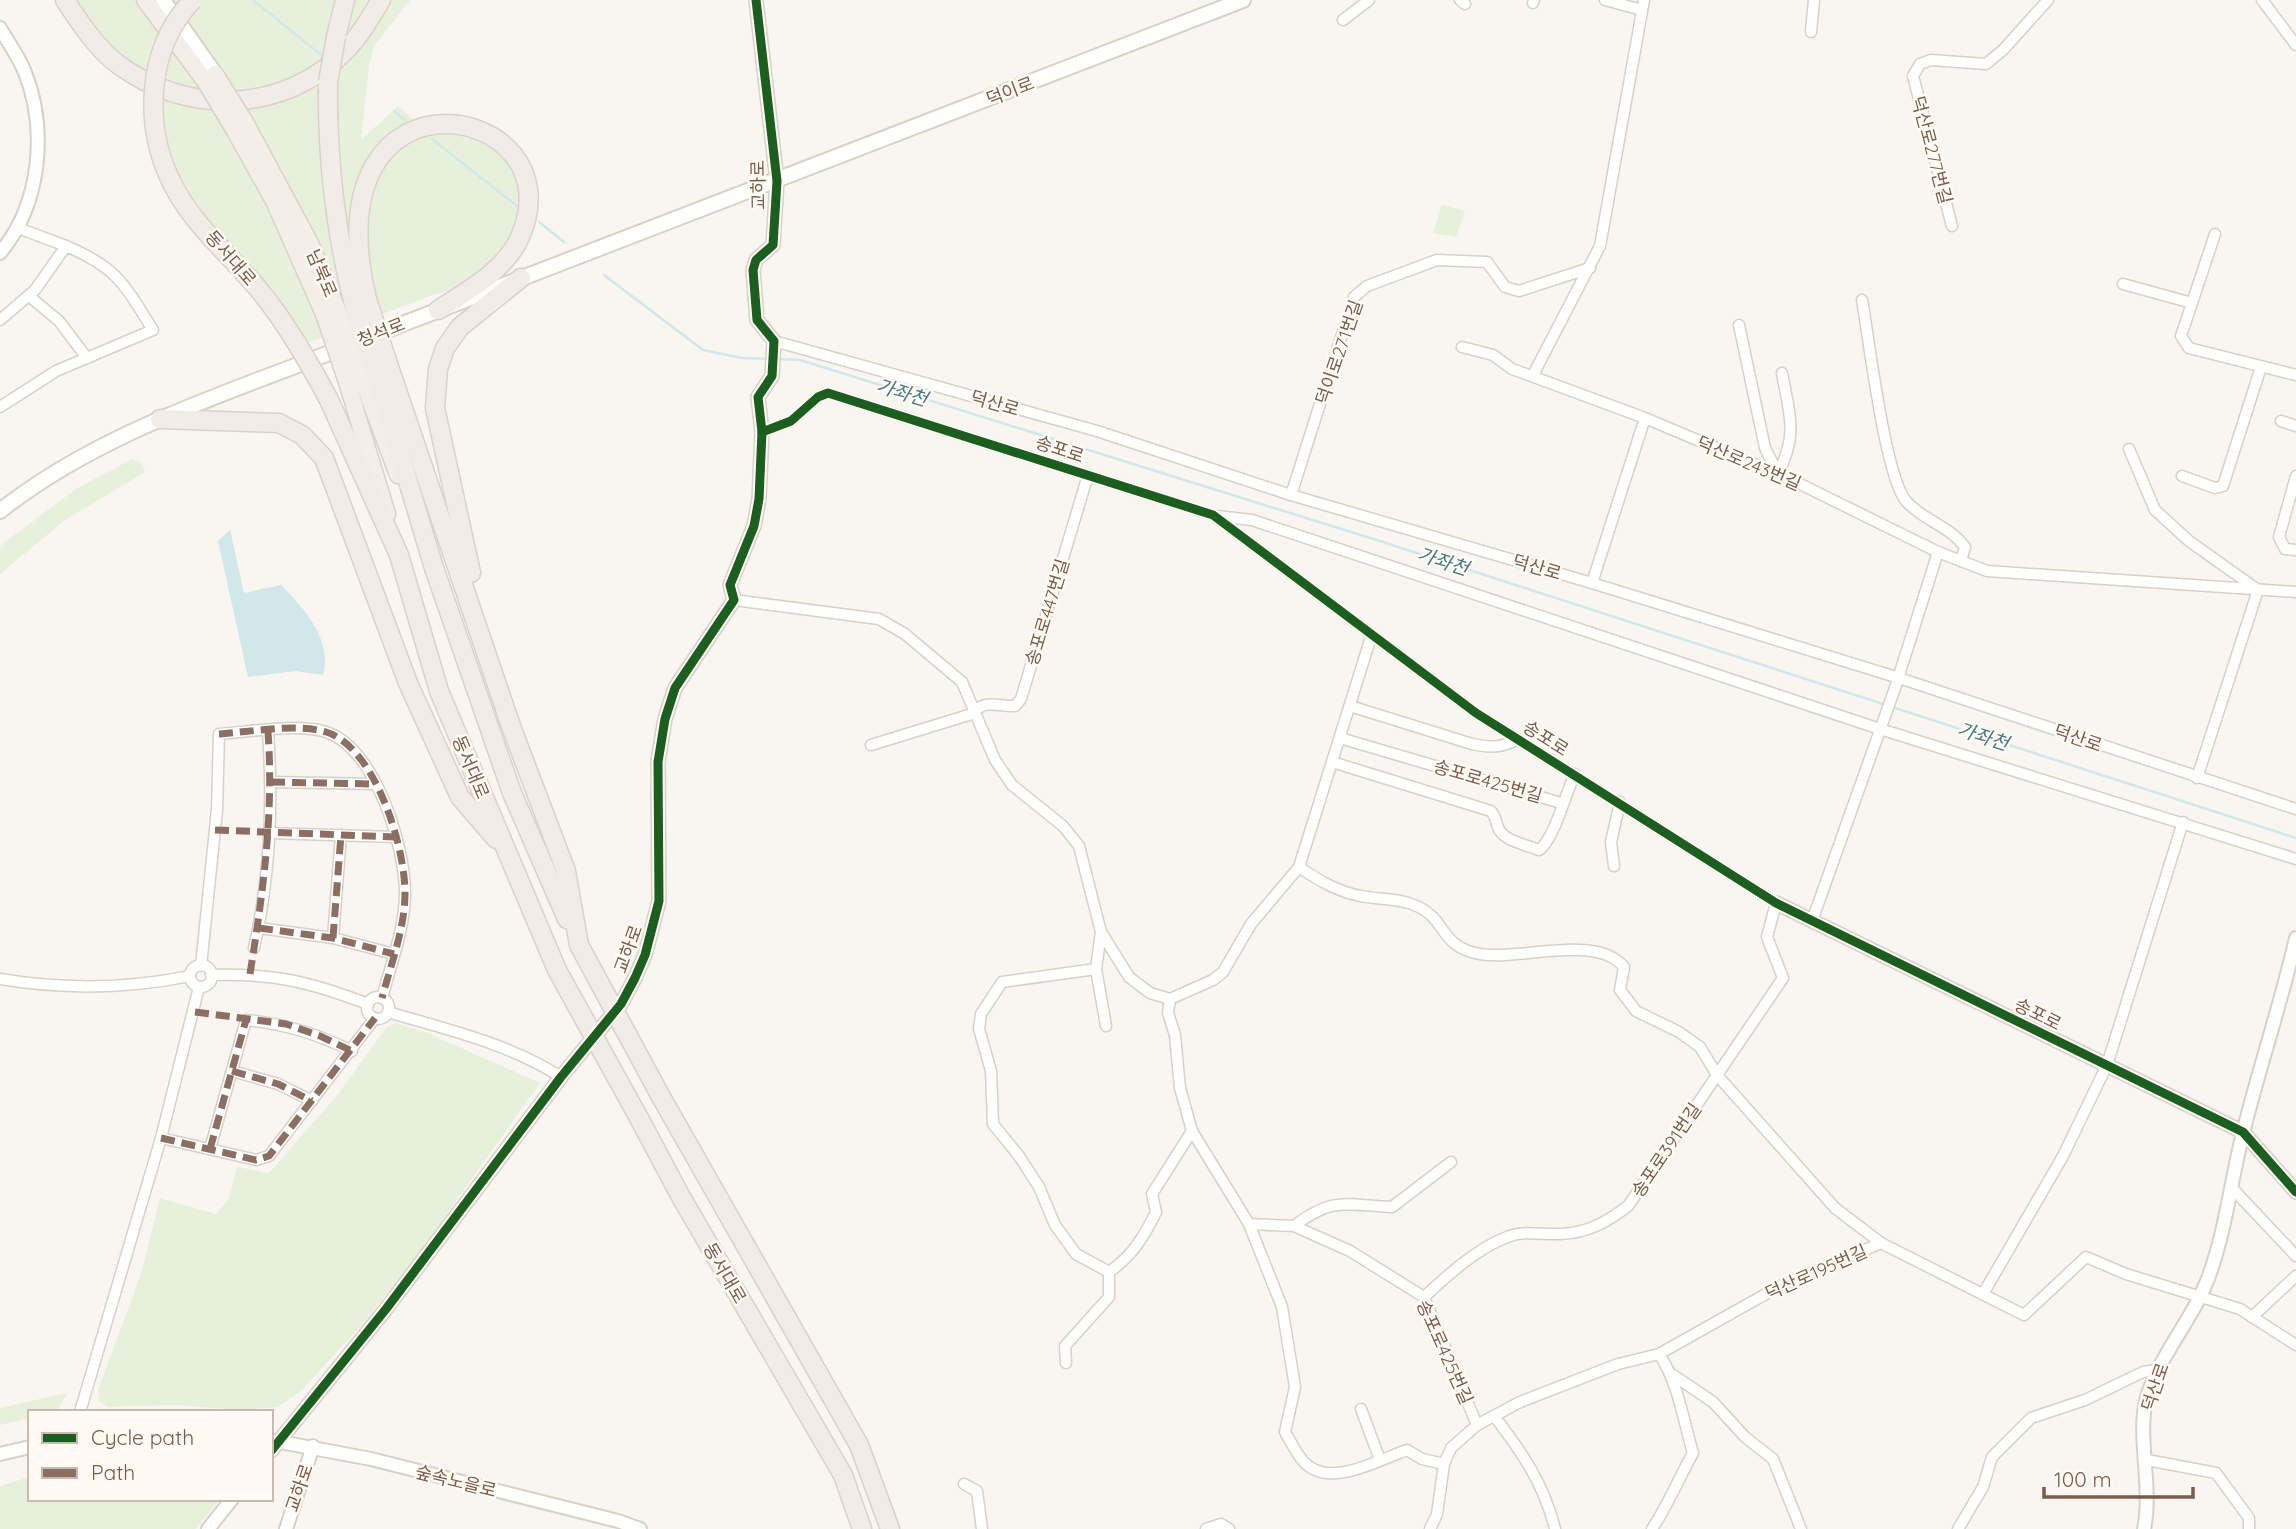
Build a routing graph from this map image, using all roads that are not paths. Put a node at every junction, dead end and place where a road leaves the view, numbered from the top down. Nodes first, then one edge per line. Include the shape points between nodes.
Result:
1 (65, 0) edge
2 (145, 0) edge
3 (163, 0) edge
4 (193, 0) edge
5 (345, 0) edge
6 (381, 0) edge
7 (756, 0) edge
8 (1243, 0) edge
9 (1369, 0) edge
10 (1605, 0) edge
11 (1814, 0) edge
12 (2048, 0) edge
13 (2262, 0) edge
14 (1643, 5) edge
15 (1343, 20) dead end
16 (0, 28) edge
17 (1811, 32) dead end
18 (2296, 45) edge
19 (210, 77) junction
20 (777, 181) junction
21 (1952, 226) dead end
22 (18, 228) junction
23 (2215, 234) dead end
24 (66, 246) junction
25 (0, 253) edge
26 (1590, 268) junction
27 (521, 278) junction
28 (2123, 284) dead end
29 (29, 296) junction
30 (1862, 300) dead end
31 (2192, 303) junction
32 (346, 307) junction
33 (438, 310) junction
34 (0, 320) edge
35 (1739, 325) dead end
36 (774, 341) junction
37 (1462, 347) dead end
38 (87, 358) junction
39 (2261, 366) junction
40 (1782, 373) dead end
41 (368, 374) junction
42 (1533, 375) junction
43 (2296, 375) edge
44 (0, 407) edge
45 (1645, 418) junction
46 (160, 419) junction
47 (2281, 421) dead end
48 (2296, 426) edge
49 (762, 432) junction
50 (2129, 449) dead end
51 (1778, 474) junction
52 (1088, 475) junction
53 (2182, 476) dead end
54 (2296, 476) edge
55 (1291, 495) junction
56 (2293, 498) edge
57 (0, 511) edge
58 (1213, 515) junction
59 (2296, 550) edge
60 (1938, 552) junction
61 (399, 555) junction
62 (1961, 561) junction
63 (1592, 583) junction
64 (2258, 590) junction
65 (2296, 592) edge
66 (734, 600) junction
67 (1372, 634) junction
68 (488, 655) junction
69 (1897, 683) junction
70 (1350, 706) junction
71 (975, 711) junction
72 (1882, 726) junction
73 (268, 732) junction
74 (1340, 737) junction
75 (1518, 739) junction
76 (871, 745) dead end
77 (1332, 762) junction
78 (1575, 774) junction
79 (2197, 778) junction
80 (271, 782) junction
81 (375, 784) junction
82 (1620, 802) junction
83 (1561, 803) junction
84 (2296, 808) edge
85 (2183, 822) junction
86 (269, 832) junction
87 (341, 835) junction
88 (395, 838) junction
89 (507, 851) junction
90 (2296, 859) edge
91 (1614, 866) dead end
92 (1299, 867) junction
93 (1776, 904) junction
94 (1812, 921) junction
95 (259, 928) junction
96 (1101, 932) junction
97 (333, 938) junction
98 (2296, 938) edge
99 (579, 945) junction
100 (254, 948) dead end
101 (394, 954) junction
102 (201, 966) junction
103 (1096, 969) junction
104 (211, 975) junction
105 (190, 976) junction
106 (0, 979) edge
107 (200, 987) junction
108 (382, 998) junction
109 (1170, 999) junction
110 (368, 1004) junction
111 (388, 1012) junction
112 (375, 1018) junction
113 (1106, 1026) dead end
114 (352, 1051) junction
115 (2107, 1065) junction
116 (232, 1071) junction
117 (1717, 1075) junction
118 (561, 1077) junction
119 (312, 1101) junction
120 (1192, 1132) junction
121 (2243, 1132) junction
122 (161, 1138) junction
123 (209, 1149) junction
124 (1451, 1162) dead end
125 (2231, 1187) junction
126 (2296, 1192) edge
127 (1249, 1224) junction
128 (1294, 1226) junction
129 (1881, 1243) junction
130 (2296, 1256) edge
131 (1109, 1272) junction
132 (2296, 1276) edge
133 (1983, 1294) junction
134 (2200, 1295) junction
135 (1424, 1297) junction
136 (2252, 1317) junction
137 (2296, 1345) edge
138 (1659, 1354) junction
139 (1066, 1363) dead end
140 (2157, 1370) junction
141 (1674, 1375) junction
142 (1361, 1409) dead end
143 (81, 1410) edge
144 (1494, 1416) junction
145 (1477, 1425) junction
146 (274, 1444) edge
147 (313, 1446) junction
148 (28, 1447) edge
149 (0, 1454) edge
150 (1380, 1460) junction
151 (2147, 1460) junction
152 (1444, 1464) junction
153 (964, 1484) dead end
154 (230, 1501) edge
155 (208, 1529) edge
156 (286, 1529) edge
157 (640, 1529) edge
158 (862, 1529) edge
159 (890, 1529) edge
160 (982, 1529) edge
161 (1206, 1529) edge
162 (1229, 1529) edge
163 (1430, 1529) edge
164 (1555, 1529) edge
165 (1652, 1529) edge
166 (1801, 1529) edge
167 (1958, 1529) edge
168 (2144, 1529) edge
169 (2249, 1529) edge

1 - 6 highway via 119,65 150,84 212,102 266,97 322,70 346,50
2 - 19 main road, 남북로
3 - 19 main road, 남북로
4 - 61 highway, 동서대로, bridge via 172,29 155,79 154,114 162,160 186,205 265,298 305,356 330,400
5 - 32 highway, 동서대로, bridge via 328,82 328,123
7 - 20 street, 교하로
8 - 20 main road, 덕이로
9 - 15 street
10 - 14 street
11 - 17 street
12 - 21 street, 덕산로277번길 via 1986,64 1931,60 1920,64 1913,76
13 - 18 street
14 - 26 street via 1600,246
16 - 22 street via 24,70 37,118 36,167
19 - 32 main road, 남북로, bridge via 241,128 274,201
20 - 27 main road, 청석로
20 - 36 street, 교하로 via 773,245 756,260 753,270 757,320
22 - 24 street
22 - 25 street
23 - 31 street
24 - 29 street
24 - 38 street via 114,272 153,330
26 - 42 street
26 - 55 street, 덕이로271번길 via 1518,291 1505,287 1487,262 1437,260 1367,286 1354,297
27 - 33 main road, 청석로
27 - 68 highway via 460,327 445,348 438,369 435,408
28 - 31 street
29 - 34 street
29 - 38 street via 59,321
30 - 62 street via 1898,487 1907,502 1957,535 1965,547
31 - 39 street via 2181,337 2189,348
32 - 33 highway via 360,270 359,219 368,178 400,136 437,122 482,130 500,142 524,174 528,195 520,238 505,259 481,282
32 - 41 highway, 동서대로, bridge
32 - 41 main road, 남북로, bridge
33 - 46 main road, 청석로
35 - 51 street via 1765,448
36 - 49 street, 교하로 via 772,376 758,397
36 - 55 street, 덕산로 via 1097,431
37 - 42 street, 덕산로243번길 via 1493,355 1512,369
38 - 44 street via 56,371
39 - 43 street
39 - 53 street via 2223,486 2215,488
40 - 51 street via 1792,429 1790,449
41 - 61 main road, 남북로
41 - 68 highway
41 - 99 highway, 동서대로 via 512,793
42 - 45 street, 덕산로243번길
45 - 51 street, 덕산로243번길
45 - 63 street
46 - 57 main road, 청석로 via 87,454
46 - 89 highway via 279,423 302,435 324,458 408,683 460,797
47 - 48 street
49 - 52 street, 송포로 via 791,421 828,393
49 - 66 street, 교하로 via 754,526 730,585
50 - 64 street via 2155,510 2189,541
51 - 60 street, 덕산로243번길
52 - 58 street, 송포로
52 - 71 street, 송포로447번길 via 1021,699 1015,706 991,703 979,705
54 - 56 street
55 - 63 street, 덕산로
56 - 59 street via 2279,537 2285,549
58 - 67 street, 송포로
58 - 72 street via 1252,520
60 - 62 street, 덕산로243번길
60 - 69 street
61 - 89 highway, 동서대로 via 439,691
62 - 64 street, 덕산로243번길 via 2006,574
63 - 69 street, 덕산로
64 - 65 street, 덕산로243번길
64 - 79 street
66 - 71 street via 878,619 905,634 962,682
66 - 118 street, 교하로 via 675,688 660,737 659,901 645,955 621,1004
67 - 70 street
67 - 75 street, 송포로
68 - 99 highway via 566,871
69 - 72 street
69 - 79 street, 덕산로
70 - 74 street
70 - 75 street via 1472,744 1493,748
71 - 76 street, 송포로447번길
71 - 96 street via 995,760 1012,785 1079,846
72 - 85 street
72 - 94 street
73 - 80 street
73 - 81 street via 314,729 344,740 358,752
73 - 102 street via 219,734 217,810
74 - 77 street
74 - 83 street, 송포로425번길
75 - 78 street, 송포로
77 - 83 street, 송포로425번길 via 1492,811 1505,836 1539,850 1549,842
77 - 92 street
78 - 82 street, 송포로
78 - 83 street
79 - 84 street, 덕산로
80 - 81 street
80 - 86 street
81 - 88 street
82 - 91 street via 1611,842
82 - 93 street, 송포로
85 - 90 street
85 - 115 street
86 - 87 street
86 - 95 street
87 - 88 street
87 - 97 street
88 - 101 street via 405,895
89 - 158 highway, 동서대로, bridge via 557,971 681,1197 843,1475
92 - 109 street via 1251,924 1223,972
92 - 117 street via 1322,883 1360,896 1398,900 1420,908 1436,920 1447,940 1464,951 1504,956 1581,949 1617,958 1625,967 1620,990 1636,1011 1700,1047
93 - 94 street, 송포로
93 - 117 street, 송포로391번길 via 1767,937 1783,978
94 - 115 street, 송포로
95 - 97 street
95 - 100 street
96 - 103 street
96 - 109 street via 1129,977 1150,993
97 - 101 street
98 - 121 street, 덕산로
99 - 159 highway, 동서대로, bridge via 859,1445
101 - 108 street
102 - 104 street
102 - 105 street
103 - 113 street
103 - 131 street via 1002,982 981,1014 979,1029 990,1072 993,1124 1039,1187 1055,1225 1076,1254
104 - 107 street via 209,984
104 - 110 street via 289,978
105 - 106 street via 93,988 44,987
105 - 107 street
107 - 122 street
108 - 110 street
108 - 111 street
109 - 120 street via 1168,1013 1180,1087
110 - 112 street
111 - 112 street
111 - 118 street via 507,1048
112 - 114 street
114 - 116 street via 286,1024 246,1020
114 - 119 street
115 - 121 street, 송포로
115 - 133 street via 2063,1156
116 - 119 street via 278,1084
116 - 123 street
117 - 129 street via 1835,1208
117 - 135 street, 송포로391번길 via 1628,1206 1607,1222 1578,1232 1507,1237 1480,1252
118 - 146 street, 교하로 via 386,1309
119 - 123 street via 269,1156 256,1160
120 - 127 street
120 - 131 street via 1152,1194 1156,1212 1142,1240
121 - 125 street, 덕산로
121 - 126 street, 송포로
122 - 123 street
122 - 143 street
124 - 128 street via 1392,1207 1343,1203 1318,1208
125 - 130 street
125 - 134 street, 덕산로 via 2218,1245
127 - 128 street, 송포로425번길
127 - 150 street via 1284,1318 1295,1387 1285,1432 1304,1462 1320,1472 1345,1473
128 - 135 street, 송포로425번길 via 1350,1251
129 - 133 street, 덕산로195번길
129 - 138 street, 덕산로195번길 via 1782,1285
131 - 139 street via 1109,1297 1065,1346
132 - 136 street
133 - 134 street, 덕산로195번길 via 2024,1315 2086,1257
134 - 136 street
134 - 140 street, 덕산로
135 - 145 street, 송포로425번길
136 - 137 street
138 - 141 street
138 - 144 street, 덕산로195번길 via 1581,1378
140 - 151 street, 덕산로 via 2143,1417
140 - 167 street via 2031,1418 1992,1457 1983,1487
141 - 165 street via 1676,1398 1693,1453
141 - 166 street via 1713,1402 1773,1459
142 - 150 street
144 - 145 street, 덕산로195번길
144 - 164 street via 1526,1455
145 - 152 street, 덕산로195번길 via 1451,1448
146 - 147 street, 숲속노을로
147 - 156 street, 교하로
147 - 157 street, 숲속노을로
148 - 149 street
150 - 152 street via 1407,1450
151 - 168 street, 덕산로
151 - 169 street via 2216,1473 2249,1518
152 - 163 street, 덕산로195번길 via 1437,1514
153 - 160 street via 976,1492
154 - 155 street
161 - 162 street via 1221,1524

